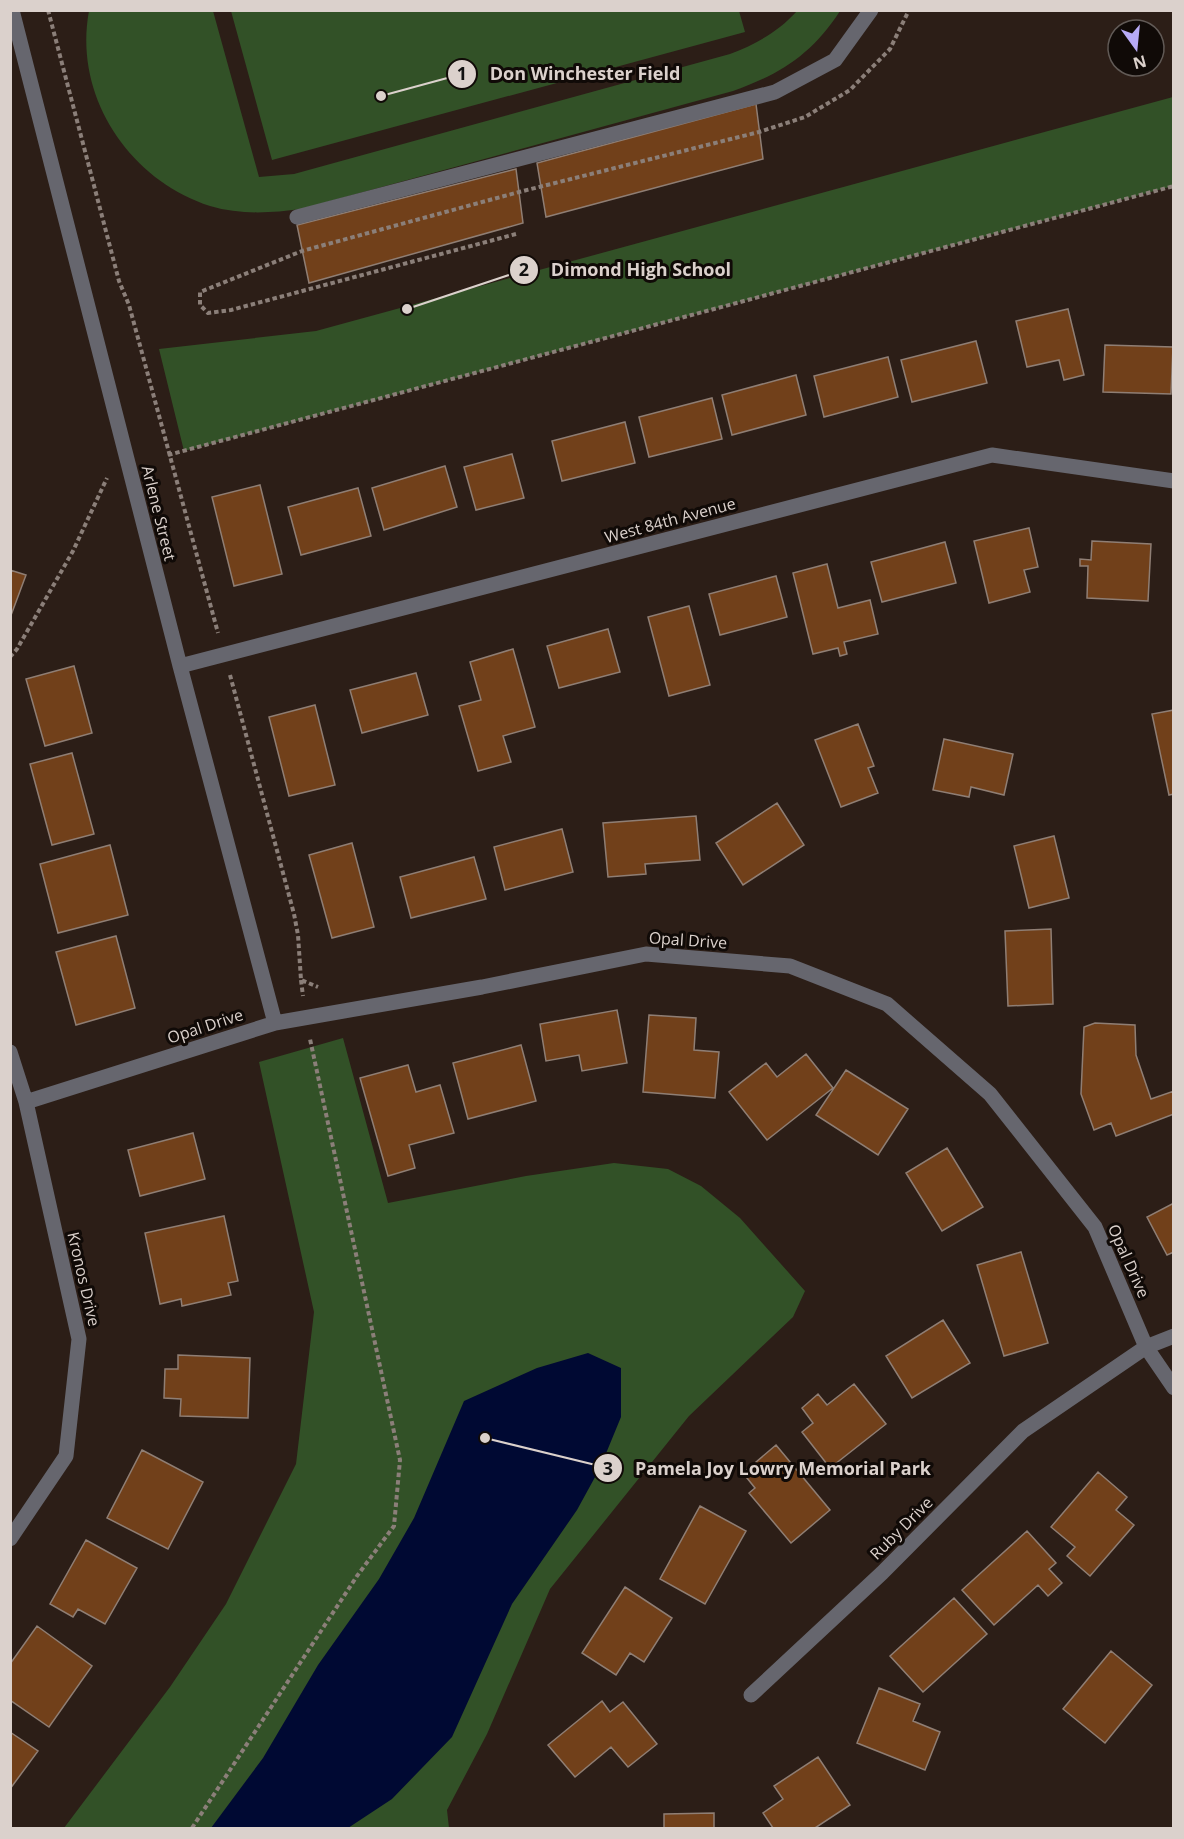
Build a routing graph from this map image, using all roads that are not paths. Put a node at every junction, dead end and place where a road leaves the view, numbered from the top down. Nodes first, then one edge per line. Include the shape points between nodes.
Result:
1 (12, 10) edge
2 (871, 10) edge
3 (297, 217) dead end
4 (1173, 481) edge
5 (180, 666) junction
6 (275, 1023) junction
7 (10, 1052) edge
8 (26, 1102) junction
9 (1173, 1336) edge
10 (1146, 1347) junction
11 (1173, 1388) edge
12 (10, 1539) edge
13 (750, 1695) dead end

1 - 5 street, Arlene Street
2 - 3 street via 835,60 775,92
4 - 5 street, West 84th Avenue via 992,455
5 - 6 street, Arlene Street
6 - 8 street, Opal Drive
6 - 10 street, Opal Drive via 646,954 790,966 887,1004 990,1094 1095,1227
7 - 8 street, Kronos Drive
8 - 12 street, Kronos Drive via 79,1339 66,1456
9 - 10 street, Ruby Drive
10 - 11 street, Opal Drive
10 - 13 street, Ruby Drive via 1023,1431 882,1573

